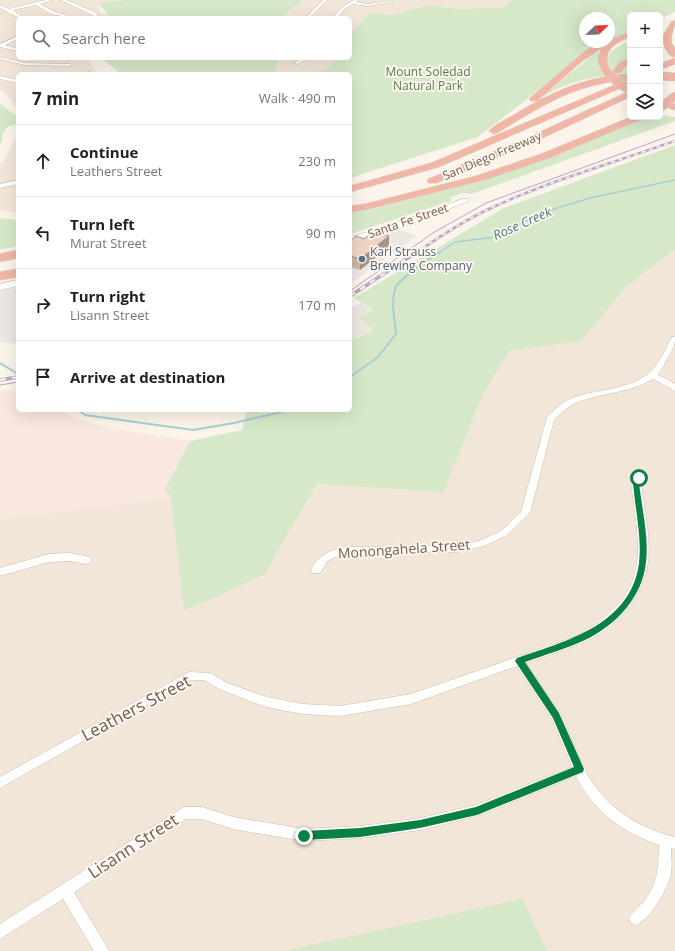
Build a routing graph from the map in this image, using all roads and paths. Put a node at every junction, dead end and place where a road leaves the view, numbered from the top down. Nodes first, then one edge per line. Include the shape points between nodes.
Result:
1 (51, 0) edge
2 (62, 0) edge
3 (325, 0) edge
4 (358, 0) edge
5 (38, 2) edge
6 (390, 2) dead end
7 (352, 3) junction
8 (0, 6) edge
9 (9, 10) junction
10 (675, 15) edge
11 (19, 16) edge
12 (64, 16) dead end
13 (96, 16) edge
14 (309, 16) edge
15 (337, 16) edge
16 (665, 20) dead end
17 (675, 23) edge
18 (627, 35) edge
19 (627, 35) edge
20 (16, 38) edge
21 (615, 40) edge
22 (0, 46) edge
23 (595, 48) edge
24 (16, 50) edge
25 (663, 51) edge
26 (675, 55) edge
27 (0, 58) edge
28 (302, 60) edge
29 (627, 62) edge
30 (296, 63) dead end
31 (70, 65) dead end
32 (663, 65) edge
33 (675, 74) edge
34 (625, 76) edge
35 (663, 76) edge
36 (0, 77) edge
37 (675, 77) edge
38 (663, 80) edge
39 (16, 82) edge
40 (627, 86) edge
41 (627, 88) edge
42 (627, 95) edge
43 (675, 96) edge
44 (663, 103) edge
45 (663, 106) edge
46 (675, 107) edge
47 (663, 113) edge
48 (675, 115) edge
49 (606, 116) dead end
50 (626, 116) edge
51 (486, 136) junction
52 (526, 142) junction
53 (16, 182) edge
54 (0, 186) edge
55 (364, 186) junction
56 (352, 189) edge
57 (465, 201) dead end
58 (352, 205) edge
59 (352, 209) edge
60 (352, 239) edge
61 (16, 254) edge
62 (0, 258) edge
63 (16, 272) edge
64 (0, 276) edge
65 (16, 283) edge
66 (0, 286) edge
67 (675, 339) edge
68 (653, 375) junction
69 (675, 388) edge
70 (639, 478) dead end
71 (86, 560) dead end
72 (316, 570) dead end
73 (0, 572) edge
74 (519, 661) junction
75 (580, 769) junction
76 (0, 783) edge
77 (670, 842) edge
78 (65, 890) junction
79 (636, 918) dead end
80 (0, 932) edge
81 (102, 951) edge

1 - 5 street
2 - 13 street via 96,14
3 - 14 street
4 - 7 street
5 - 9 street
5 - 12 street via 53,13
6 - 7 street via 367,5
7 - 15 street
8 - 9 street
9 - 11 street
10 - 16 highway
17 - 26 highway, bridge via 667,33 666,41
18 - 21 highway
19 - 41 highway, bridge via 610,44 601,58 607,72 619,84
20 - 22 street
22 - 24 street
23 - 51 highway
25 - 26 highway
26 - 32 highway
27 - 31 street via 25,64
28 - 30 street
29 - 34 highway, San Diego Freeway via 622,65
33 - 38 highway
34 - 40 highway, bridge via 618,79
34 - 51 highway via 587,82 565,90
34 - 55 highway, San Diego Freeway via 434,165
35 - 37 highway, bridge
36 - 39 street
42 - 52 highway, San Diego Freeway
43 - 45 highway, bridge
44 - 46 highway
47 - 48 highway
49 - 52 highway
50 - 59 highway via 545,156 480,178
51 - 55 highway
52 - 58 highway, San Diego Freeway via 440,179
53 - 54 street
55 - 56 highway, San Diego Freeway
57 - 60 street, Santa Fe Street via 389,229
61 - 62 highway
63 - 64 highway
65 - 66 street
67 - 68 street, Monongahela Street
68 - 69 street
68 - 72 street, Monongahela Street via 633,386 580,398 555,412 550,419 525,513 504,533 481,544 457,549 344,550 331,554 318,564
70 - 74 street, Leathers Street via 636,483 643,563 629,599 613,618 593,633
71 - 73 street via 70,557 49,558
74 - 75 street via 556,716
74 - 76 street, Leathers Street via 411,699 340,711 303,709 266,702 223,686 206,676 189,676
75 - 77 street via 591,791 609,811 635,829
75 - 78 street, Lisann Street via 477,810 420,824 360,832 304,836 233,823 202,813 184,812
77 - 79 street via 664,876 650,905
78 - 80 street, Lisann Street
78 - 81 street

